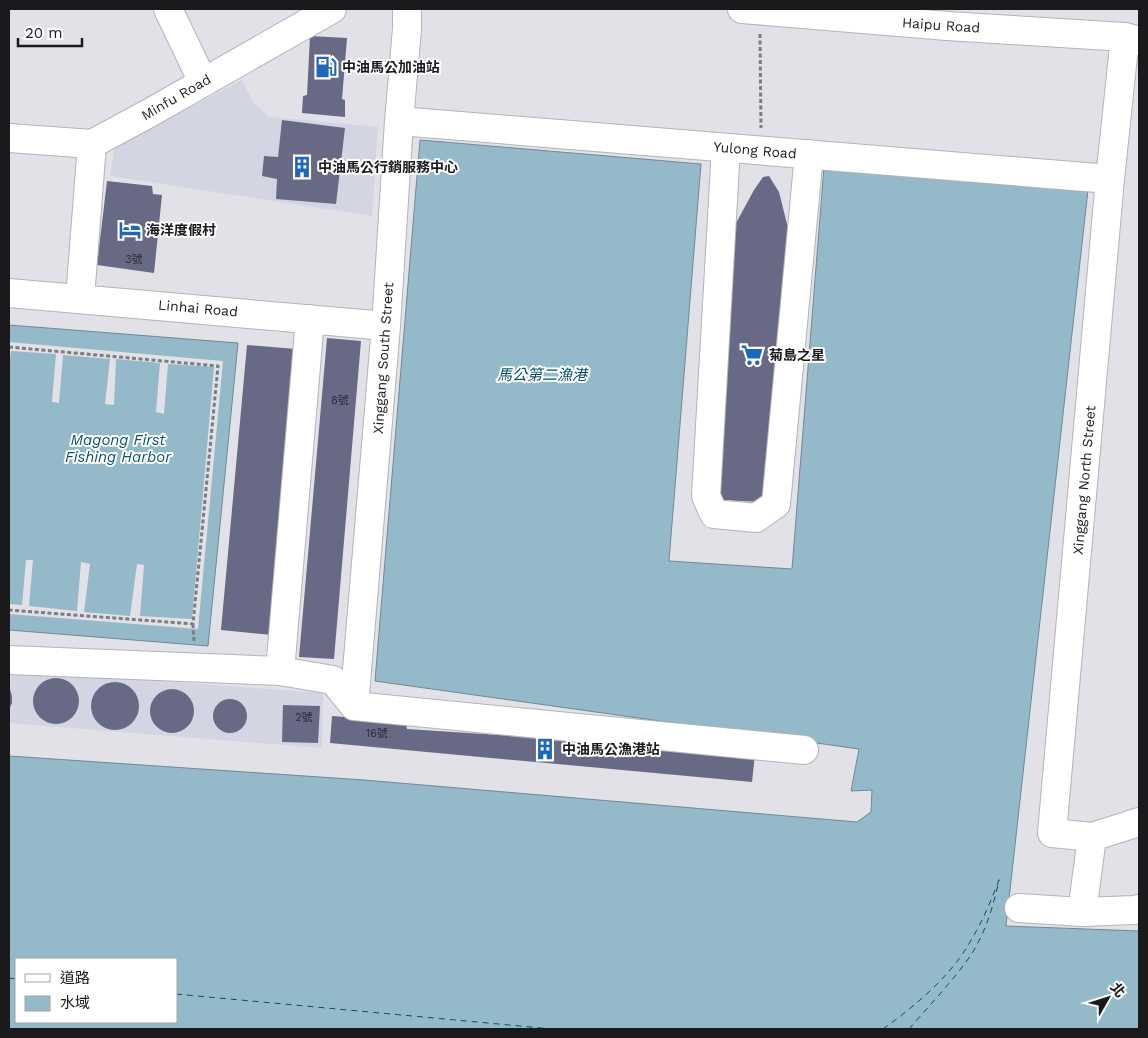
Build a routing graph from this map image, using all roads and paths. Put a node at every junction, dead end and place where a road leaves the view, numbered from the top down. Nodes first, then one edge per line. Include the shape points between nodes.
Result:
1 (168, 9) edge
2 (332, 9) edge
3 (407, 9) edge
4 (754, 9) edge
5 (947, 18) edge
6 (1132, 39) edge
7 (202, 82) junction
8 (400, 121) junction
9 (9, 138) edge
10 (92, 144) junction
11 (726, 148) junction
12 (762, 150) junction
13 (809, 154) junction
14 (1110, 178) junction
15 (9, 292) edge
16 (80, 298) junction
17 (310, 318) junction
18 (386, 326) junction
19 (9, 347) edge
20 (9, 610) edge
21 (9, 660) edge
22 (280, 671) junction
23 (354, 706) junction
24 (804, 750) dead end
25 (1139, 822) edge
26 (1092, 837) junction
27 (1019, 908) dead end
28 (1139, 908) edge
29 (1082, 912) junction

1 - 7 street
2 - 7 street, Minfu Road
3 - 8 street, Xinggang South Street
4 - 5 street, Haipu Road
4 - 12 path
5 - 6 street, Haipu Road
6 - 14 street, Xinggang North Street
7 - 10 street, Minfu Road
8 - 11 street, Yulong Road
8 - 18 street, Xinggang South Street
9 - 10 street
10 - 16 street
11 - 12 street, Yulong Road
11 - 13 street via 706,496 714,514 756,518 776,504
12 - 13 street, Yulong Road
13 - 14 street, Yulong Road
14 - 26 street, Xinggang North Street via 1052,833
15 - 16 street, Linhai Road
16 - 17 street, Linhai Road
17 - 18 street, Linhai Road
17 - 22 street
18 - 23 street, Xinggang South Street
19 - 20 path via 218,366 194,625
21 - 22 street
22 - 23 street via 333,680
23 - 24 street
25 - 26 street, Xinggang North Street
26 - 29 street
27 - 29 street
28 - 29 street

